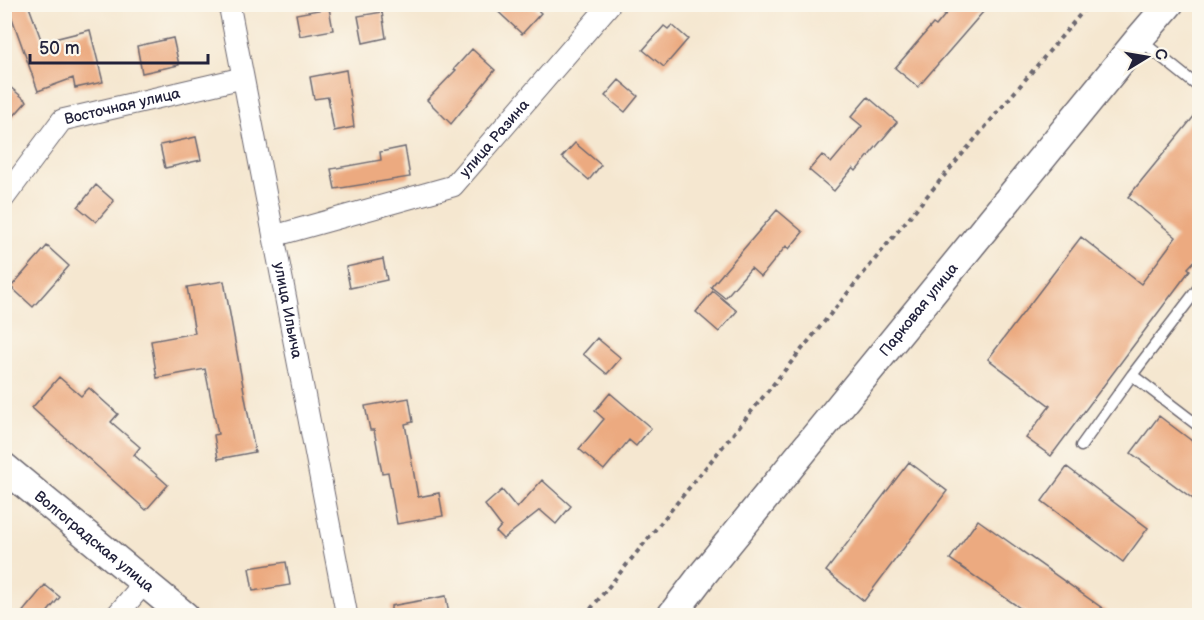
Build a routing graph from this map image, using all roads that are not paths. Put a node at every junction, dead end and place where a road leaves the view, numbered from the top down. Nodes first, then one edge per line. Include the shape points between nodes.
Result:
1 (230, 4) edge
2 (610, 4) edge
3 (1169, 4) edge
4 (1139, 39) junction
5 (242, 78) junction
6 (1200, 88) edge
7 (4, 198) edge
8 (274, 236) junction
9 (1200, 286) edge
10 (1132, 375) junction
11 (1200, 427) edge
12 (1081, 446) dead end
13 (4, 467) edge
14 (145, 582) junction
15 (116, 615) edge
16 (185, 615) edge
17 (347, 615) edge
18 (671, 615) edge

1 - 5 street, улица Ильича
2 - 8 street, улица Разина via 453,186
3 - 4 main road, Парковая улица
4 - 6 lane
4 - 18 main road, Парковая улица
5 - 7 street, Восточная улица via 62,120
5 - 8 street, улица Ильича
8 - 17 street, улица Ильича
9 - 10 lane
10 - 11 lane
10 - 12 lane
13 - 14 main road, Волгоградская улица
14 - 15 street
14 - 16 main road, Волгоградская улица

